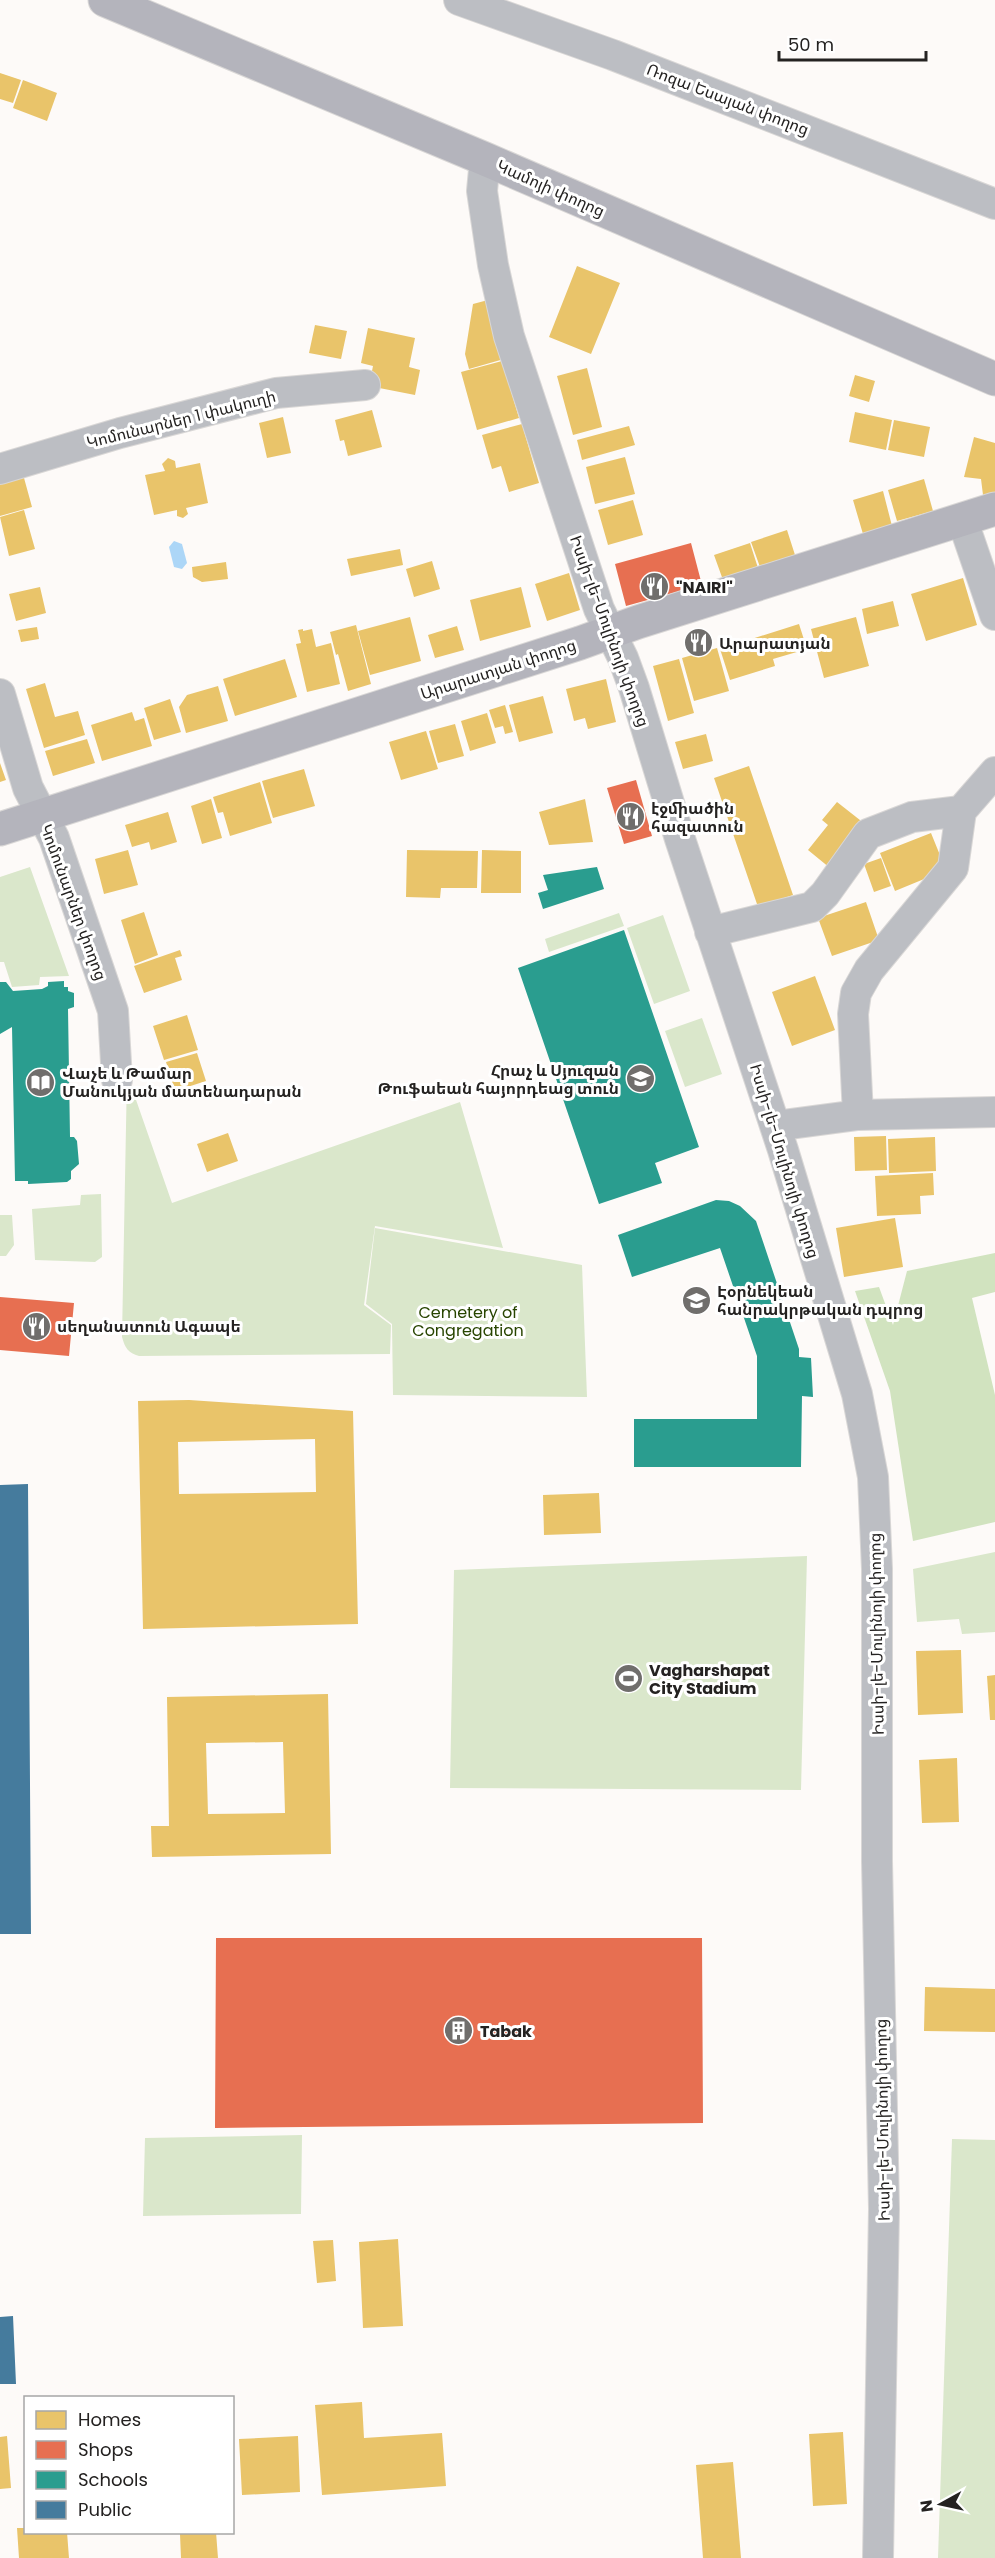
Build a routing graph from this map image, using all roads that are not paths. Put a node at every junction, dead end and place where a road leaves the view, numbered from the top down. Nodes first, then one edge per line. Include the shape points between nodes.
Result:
1 (105, 0) edge
2 (459, 0) edge
3 (142, 6) edge
4 (485, 159) junction
5 (995, 204) edge
6 (995, 379) edge
7 (365, 385) dead end
8 (0, 469) edge
9 (995, 508) edge
10 (962, 519) junction
11 (995, 615) edge
12 (610, 632) junction
13 (0, 694) edge
14 (995, 772) edge
15 (961, 811) junction
16 (43, 816) junction
17 (0, 829) edge
18 (710, 932) junction
19 (117, 1080) dead end
20 (995, 1112) edge
21 (858, 1115) junction
22 (775, 1126) junction
23 (878, 2558) edge

1 - 3 main road, Կամոյի փողոց
2 - 5 street, Ռոզա Եսայան փողոց via 613,55
3 - 4 main road, Կամոյի փողոց
4 - 6 main road, Կամոյի փողոց
4 - 12 street, Իսսի-լե-Մուլինոյի փողոց via 482,191 509,336
7 - 8 street, Կոմունարներ 1 փակուղի via 276,393
9 - 10 main road, Արարատյան փողոց
10 - 11 street
10 - 12 main road, Արարատյան փողոց
12 - 16 main road, Արարատյան փողոց
12 - 18 street, Իսսի-լե-Մուլինոյի փողոց via 634,688
13 - 16 street, Կոմունարներ փողոց via 28,788
14 - 15 street
15 - 18 street via 912,817 868,834 812,907
15 - 21 street via 953,867 868,970 856,993 853,1014
16 - 17 main road, Արարատյան փողոց
16 - 19 street, Կոմունարներ փողոց via 113,1011
18 - 22 street, Իսսի-լե-Մուլինոյի փողոց
20 - 21 street
21 - 22 street
22 - 23 street, Իսսի-լե-Մուլինոյի փողոց via 857,1394 873,1477 884,2209

